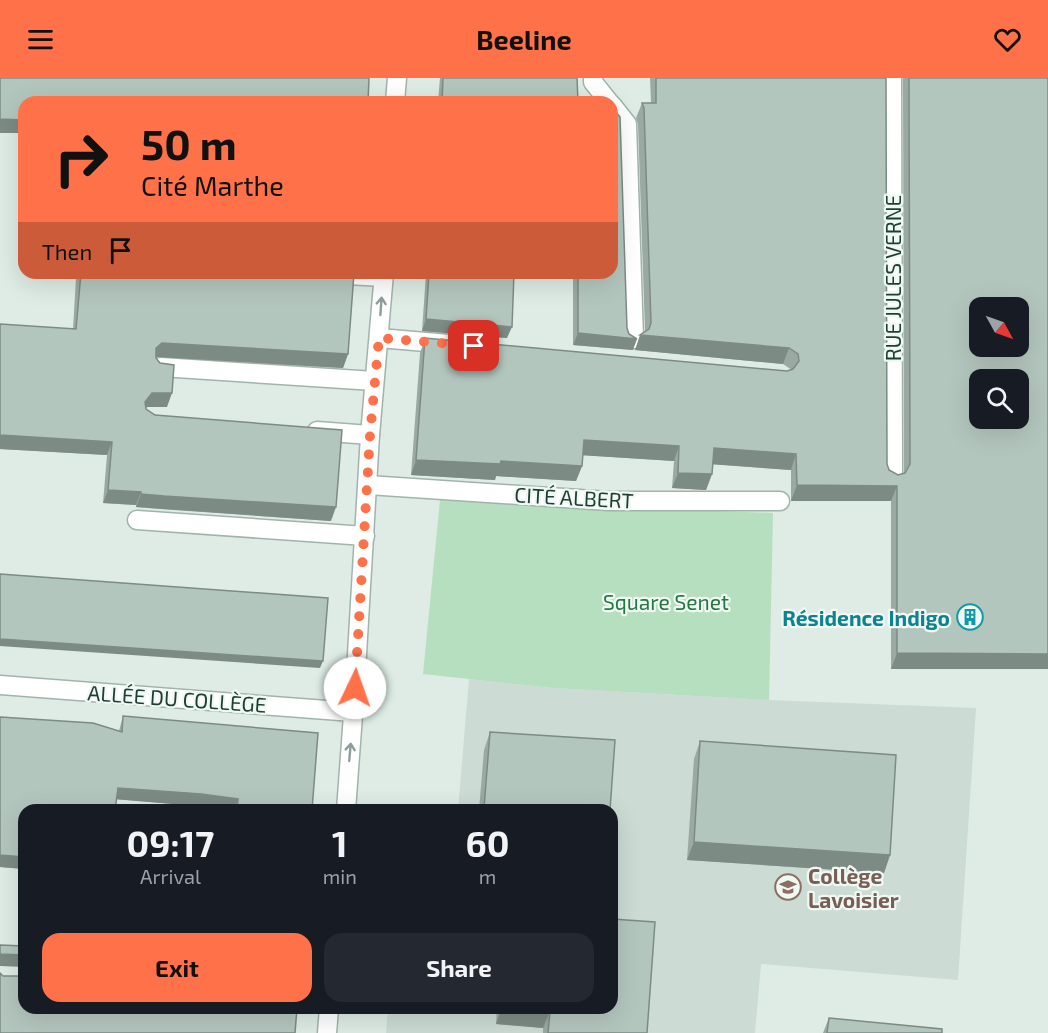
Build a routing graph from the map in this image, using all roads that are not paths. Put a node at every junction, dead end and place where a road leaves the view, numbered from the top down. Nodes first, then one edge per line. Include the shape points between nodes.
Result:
1 (397, 78) edge
2 (593, 78) edge
3 (892, 78) edge
4 (396, 96) edge
5 (604, 96) edge
6 (618, 113) edge
7 (384, 279) edge
8 (379, 338) junction
9 (634, 339) edge
10 (462, 345) edge
11 (161, 367) edge
12 (375, 381) junction
13 (301, 429) edge
14 (370, 435) junction
15 (893, 478) edge
16 (368, 485) junction
17 (780, 501) dead end
18 (137, 520) dead end
19 (365, 536) junction
20 (0, 685) edge
21 (353, 712) junction
22 (346, 804) edge
23 (328, 1014) edge
24 (327, 1033) edge

1 - 4 street
2 - 5 street
3 - 15 street, RUE JULES VERNE
6 - 9 street via 627,124
8 -> 7 street
8 - 10 street
8 - 12 street
11 - 12 street
12 - 14 street
13 - 14 street
14 - 16 street
16 - 17 street, CITÉ ALBERT via 609,501
16 - 19 street
18 - 19 street
19 - 21 street
20 - 21 street, ALLÉE DU COLLÈGE
22 -> 21 street
23 - 24 street

